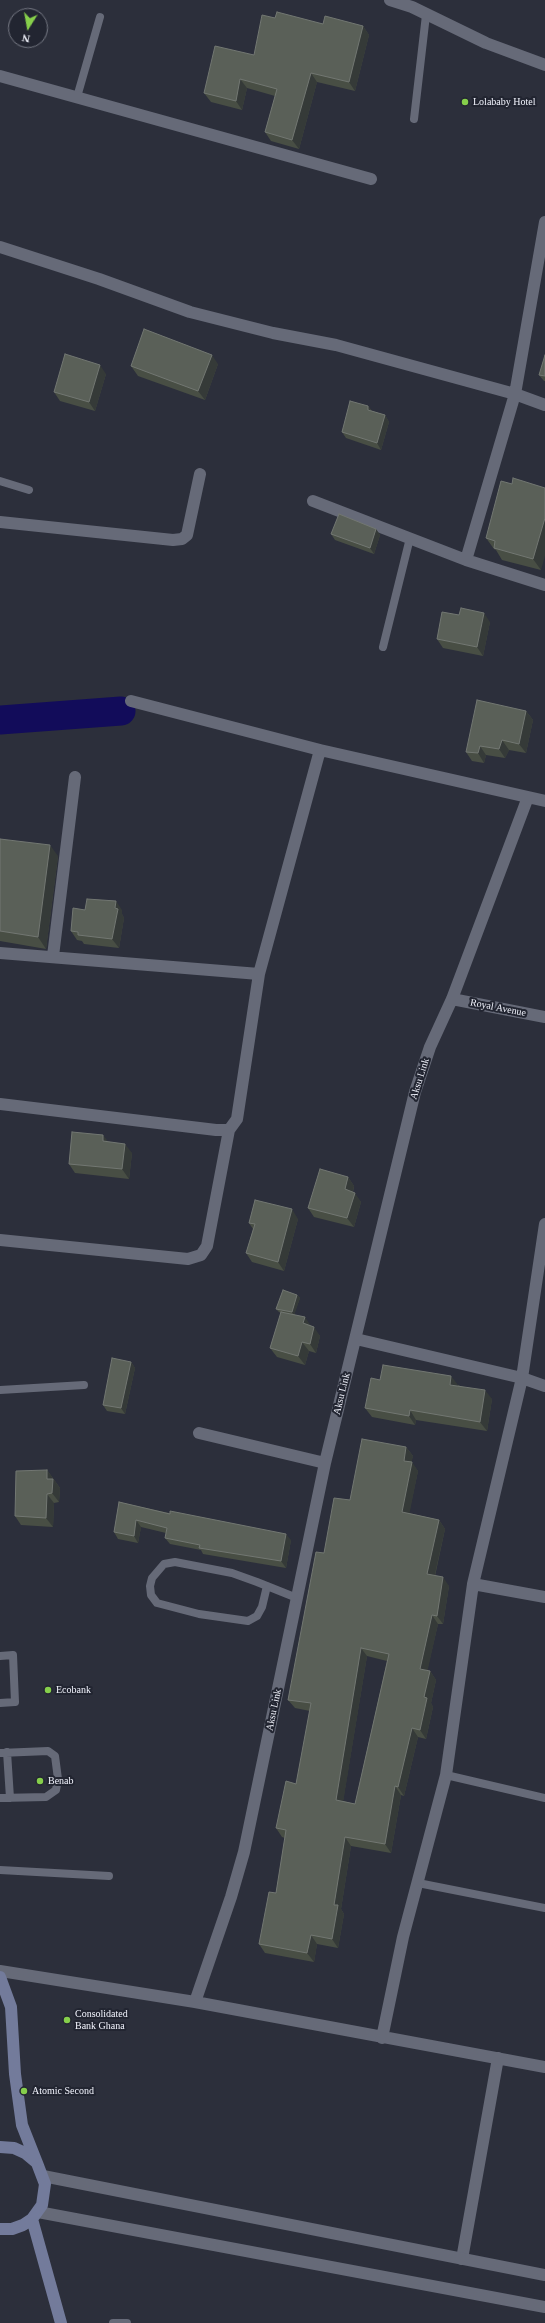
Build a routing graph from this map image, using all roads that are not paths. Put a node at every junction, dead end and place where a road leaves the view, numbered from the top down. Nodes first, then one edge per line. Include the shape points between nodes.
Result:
1 (390, 0) edge
2 (413, 4) edge
3 (426, 15) junction
4 (100, 17) dead end
5 (545, 65) edge
6 (0, 76) edge
7 (77, 97) junction
8 (414, 119) dead end
9 (371, 179) dead end
10 (545, 222) edge
11 (0, 247) edge
12 (515, 394) junction
13 (545, 404) edge
14 (200, 474) dead end
15 (0, 481) edge
16 (29, 490) dead end
17 (313, 501) dead end
18 (0, 522) edge
19 (410, 538) junction
20 (466, 560) junction
21 (545, 585) edge
22 (384, 646) dead end
23 (131, 701) dead end
24 (320, 750) junction
25 (75, 777) dead end
26 (528, 797) junction
27 (545, 801) edge
28 (0, 953) edge
29 (53, 956) junction
30 (259, 974) junction
31 (452, 999) junction
32 (545, 1017) edge
33 (0, 1104) edge
34 (229, 1130) junction
35 (545, 1224) edge
36 (0, 1240) edge
37 (356, 1339) junction
38 (522, 1378) junction
39 (84, 1385) dead end
40 (545, 1386) edge
41 (0, 1390) edge
42 (198, 1433) dead end
43 (325, 1463) junction
44 (473, 1584) junction
45 (266, 1586) junction
46 (545, 1597) edge
47 (297, 1598) junction
48 (0, 1656) edge
49 (0, 1703) edge
50 (4, 1753) edge
51 (446, 1775) junction
52 (0, 1798) edge
53 (10, 1798) junction
54 (545, 1798) edge
55 (0, 1870) edge
56 (109, 1876) dead end
57 (418, 1883) junction
58 (545, 1908) edge
59 (0, 1972) edge
60 (0, 1976) edge
61 (195, 2002) junction
62 (382, 2038) junction
63 (498, 2058) junction
64 (545, 2067) edge
65 (0, 2147) edge
66 (37, 2163) junction
67 (43, 2176) junction
68 (35, 2215) junction
69 (0, 2229) edge
70 (462, 2259) junction
71 (545, 2275) edge
72 (545, 2307) edge
73 (61, 2323) edge
74 (113, 2323) edge
75 (127, 2323) edge

1 - 2 street
2 - 3 street
3 - 5 street via 486,43
3 - 8 lane
4 - 7 lane
6 - 7 street
7 - 9 street
10 - 12 street
11 - 12 street via 190,312 273,333 336,345
12 - 13 street
12 - 20 street
14 - 18 street via 187,535 182,539
15 - 16 lane
17 - 19 street
19 - 20 street
19 - 22 lane
20 - 21 street
23 - 24 street
24 - 26 street
24 - 30 street
25 - 29 street
26 - 27 street
26 - 31 street, Aksu Link
28 - 29 street
29 - 30 street
30 - 34 street via 237,1119
31 - 32 street, Royal Avenue
31 - 37 street, Aksu Link via 430,1047 415,1092 370,1271
33 - 34 street
34 - 36 street via 207,1246 201,1255 188,1259
35 - 38 street
37 - 38 street
37 - 43 street, Aksu Link
38 - 40 street
38 - 44 street
39 - 41 lane
42 - 43 street
43 - 47 street, Aksu Link
44 - 46 street
44 - 51 street
45 - 45 lane via 262,1607 257,1616 248,1621 199,1614 157,1603 151,1595 150,1586 152,1578 164,1564 175,1562 232,1573
45 - 47 lane
47 - 61 street, Aksu Link via 244,1852
48 - 49 lane via 13,1655 15,1702
50 - 53 lane
50 - 53 lane via 40,1749 55,1756 58,1779 56,1790 52,1794 38,1798
51 - 54 lane
51 - 57 street
52 - 53 lane
55 - 56 lane
57 - 58 lane
57 - 62 street via 403,1937
59 - 61 street
60 - 66 main road via 11,2007 15,2074 22,2125
61 - 62 street
62 - 63 street
63 - 64 street
63 - 70 street
65 - 66 main road via 19,2150
66 - 67 main road
67 - 68 main road via 45,2192
67 - 70 street
68 - 69 main road via 23,2225 12,2229
68 - 72 street
68 - 73 main road
70 - 71 street
74 - 75 lane

